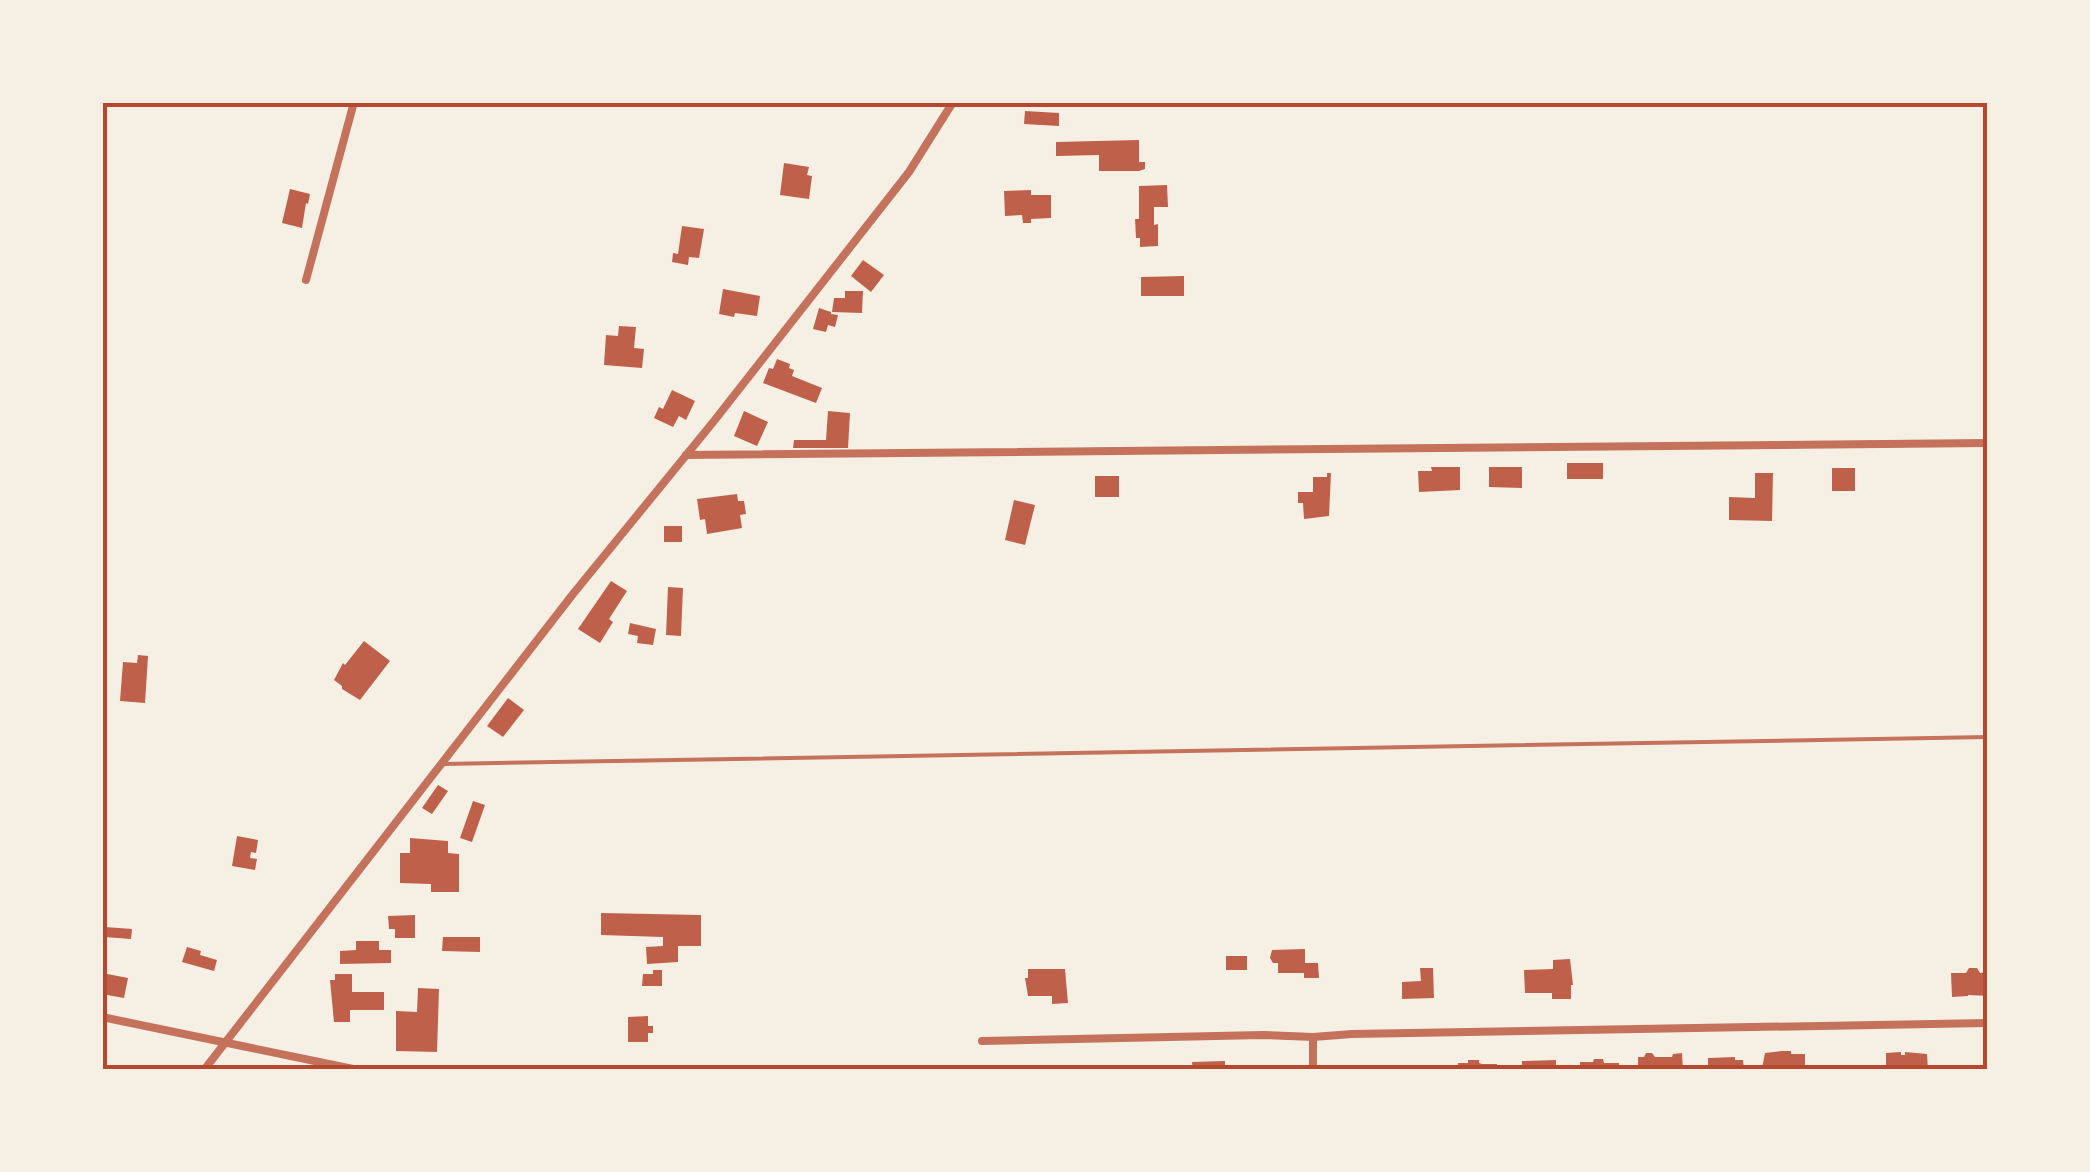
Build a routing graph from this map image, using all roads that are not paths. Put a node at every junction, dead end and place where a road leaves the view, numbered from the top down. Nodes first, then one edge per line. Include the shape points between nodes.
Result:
1 (354, 102) edge
2 (953, 102) edge
3 (306, 280) dead end
4 (1988, 443) edge
5 (686, 455) junction
6 (1988, 737) edge
7 (439, 764) junction
8 (102, 1017) edge
9 (1988, 1023) edge
10 (1313, 1038) junction
11 (982, 1041) dead end
12 (224, 1043) junction
13 (204, 1070) edge
14 (358, 1070) edge
15 (1313, 1070) edge

1 - 3 street
2 - 5 street via 909,172
4 - 5 street
5 - 7 street
6 - 7 lane
7 - 12 street
8 - 12 street
9 - 10 street
10 - 11 street
10 - 15 street
12 - 13 street
12 - 14 street

